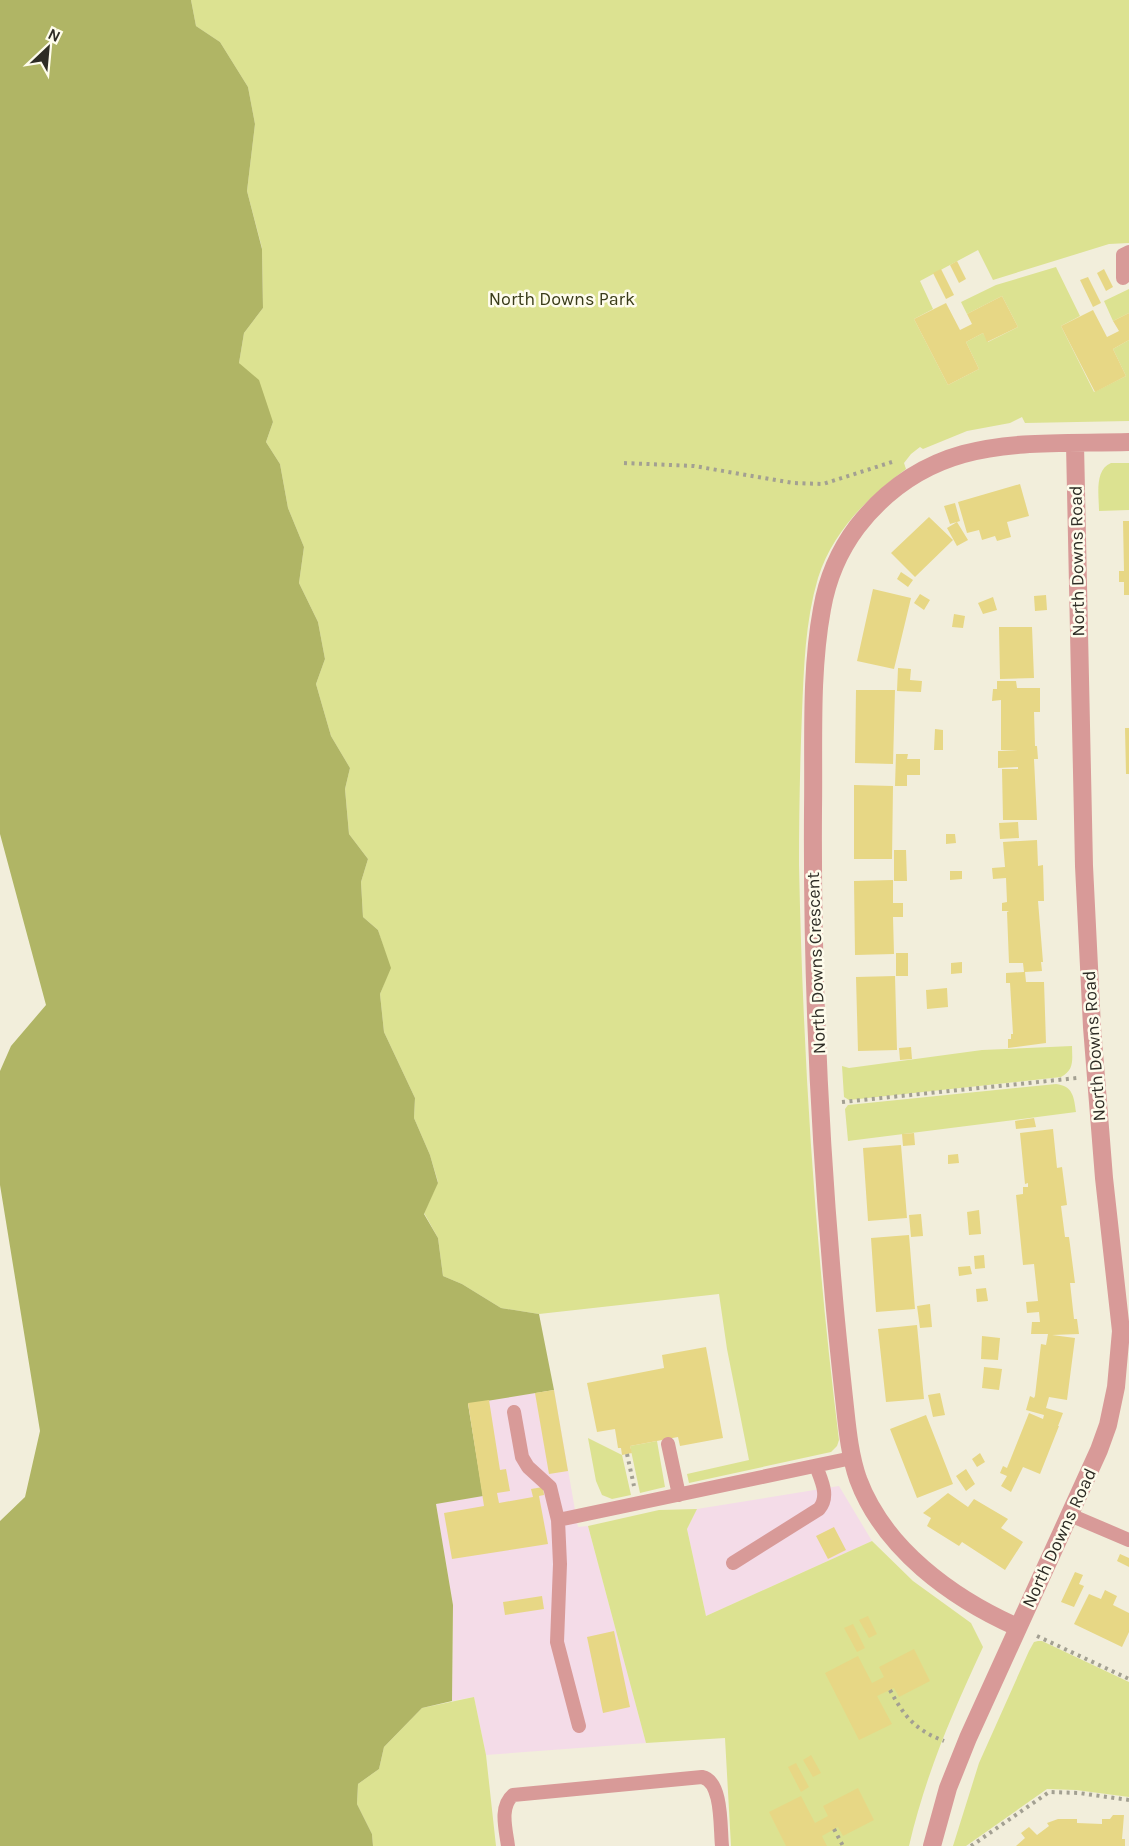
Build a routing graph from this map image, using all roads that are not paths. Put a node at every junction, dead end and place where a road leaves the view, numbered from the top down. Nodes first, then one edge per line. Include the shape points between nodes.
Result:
1 (1129, 252) edge
2 (1122, 278) dead end
3 (1129, 442) edge
4 (1075, 444) junction
5 (514, 1412) dead end
6 (668, 1444) dead end
7 (852, 1458) junction
8 (816, 1466) junction
9 (679, 1495) junction
10 (1070, 1515) junction
11 (558, 1520) junction
12 (1129, 1540) edge
13 (733, 1563) dead end
14 (1017, 1627) junction
15 (579, 1726) dead end
16 (508, 1846) edge
17 (722, 1846) edge
18 (932, 1846) edge

1 - 2 lane via 1122,258
3 - 4 street, North Downs Crescent
4 - 7 street, North Downs Crescent via 983,448 927,468 896,489 858,526 835,565 821,611 815,687 813,858 821,1104 827,1221
4 - 10 street, North Downs Road via 1084,866 1095,1076 1121,1349 1108,1425
5 - 11 lane via 522,1457 550,1487
6 - 9 lane
7 - 8 lane
7 - 14 street, North Downs Crescent via 873,1511 904,1550 972,1604
8 - 9 lane
8 - 13 lane via 825,1494 819,1509
9 - 11 lane
10 - 12 lane
10 - 14 street, North Downs Road
11 - 15 lane via 557,1642
14 - 18 street, North Downs Road via 963,1749
16 - 17 lane via 505,1812 513,1795 702,1777 711,1781 717,1792

